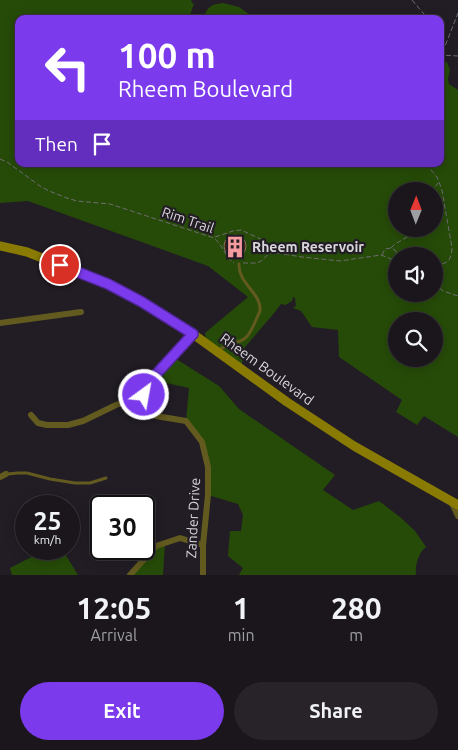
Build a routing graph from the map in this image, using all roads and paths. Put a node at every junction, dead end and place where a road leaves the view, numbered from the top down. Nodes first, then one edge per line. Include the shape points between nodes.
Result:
1 (412, 0) edge
2 (458, 13) edge
3 (425, 15) edge
4 (444, 50) edge
5 (444, 55) edge
6 (458, 56) edge
7 (0, 159) edge
8 (429, 167) edge
9 (439, 182) edge
10 (443, 194) edge
11 (214, 238) junction
12 (406, 238) edge
13 (0, 246) edge
14 (392, 247) edge
15 (388, 248) edge
16 (277, 253) junction
17 (381, 256) junction
18 (388, 259) edge
19 (239, 264) junction
20 (443, 264) edge
21 (443, 291) edge
22 (458, 296) edge
23 (80, 312) dead end
24 (0, 323) edge
25 (193, 334) junction
26 (218, 351) junction
27 (144, 395) junction
28 (31, 415) dead end
29 (3, 475) edge
30 (106, 478) dead end
31 (455, 503) edge
32 (458, 516) edge
33 (203, 545) junction
34 (130, 575) edge
35 (203, 575) edge

1 - 3 path
2 - 4 path
5 - 6 path
7 - 11 path, Rim Trail via 40,186 67,198 110,204
8 - 9 path
10 - 20 path via 452,248 449,261
11 - 16 path via 241,230 265,241
11 - 19 path, Rim Trail via 225,255
12 - 14 path
13 - 25 street, Rheem Boulevard via 27,252 108,284
15 - 17 path
16 - 17 path via 340,261
16 - 19 path via 269,253 254,264
17 - 18 path
19 - 26 lane via 241,277 259,303 260,311 244,340
21 - 22 path
23 - 24 street
25 - 26 street, Rheem Boulevard
25 - 27 street via 148,383
26 - 31 street, Rheem Boulevard via 354,446
27 - 28 street via 68,425 38,423
27 - 33 street, Zander Drive via 156,416 186,421 202,442 208,467
29 - 30 lane via 28,473 76,483
31 - 32 street
33 - 34 street via 180,538 156,546
33 - 35 street, Zander Drive

